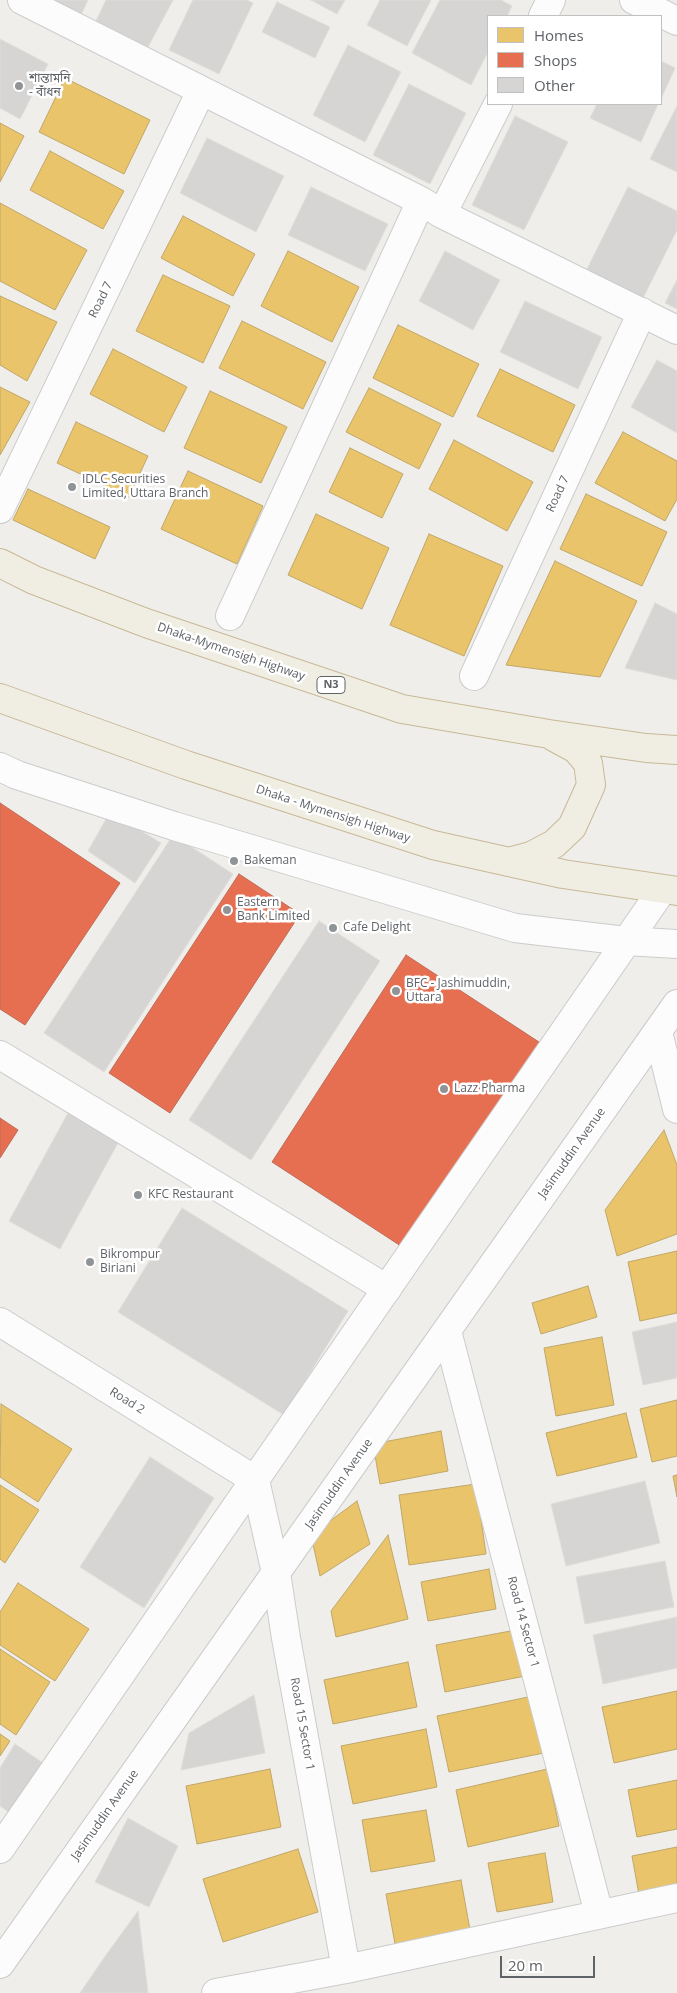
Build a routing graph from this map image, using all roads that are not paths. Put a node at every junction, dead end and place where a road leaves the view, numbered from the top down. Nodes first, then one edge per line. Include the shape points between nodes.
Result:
1 (22, 0) edge
2 (551, 0) edge
3 (634, 0) edge
4 (544, 15) edge
5 (677, 21) edge
6 (201, 91) junction
7 (497, 105) edge
8 (431, 207) junction
9 (642, 312) junction
10 (677, 330) edge
11 (0, 509) edge
12 (0, 563) edge
13 (230, 616) dead end
14 (474, 676) dead end
15 (0, 698) edge
16 (549, 734) junction
17 (677, 750) edge
18 (0, 767) edge
19 (508, 862) junction
20 (669, 891) edge
21 (626, 941) junction
22 (677, 944) edge
23 (677, 1004) edge
24 (658, 1032) junction
25 (0, 1055) edge
26 (677, 1109) edge
27 (387, 1289) junction
28 (0, 1322) edge
29 (447, 1331) junction
30 (255, 1480) junction
31 (276, 1573) junction
32 (0, 1849) edge
33 (677, 1898) edge
34 (599, 1914) junction
35 (0, 1964) edge
36 (346, 1969) junction
37 (216, 1993) edge

1 - 6 street
2 - 4 street
3 - 5 street
6 - 8 street
6 - 11 street, Road 7
7 - 8 street
8 - 9 street
8 - 13 street
9 - 10 street
9 - 14 street, Road 7
12 - 16 highway, Dhaka-Mymensigh Highway / N3 via 34,580 146,623 402,710
15 - 19 highway, Dhaka - Mymensigh Highway via 282,798 433,846
16 - 17 highway, Dhaka-Mymensigh Highway / N3
16 - 19 highway via 576,749 588,763 591,785 572,827 554,844 531,856
18 - 21 street via 174,826 515,928
19 - 20 highway, Dhaka - Mymensigh Highway
20 - 21 street
21 - 22 street
21 - 27 street
23 - 24 street, Jasimuddin Avenue
24 - 26 street
24 - 29 street, Jasimuddin Avenue
25 - 27 street
27 - 30 street
28 - 30 street, Road 2
29 - 31 street, Jasimuddin Avenue
29 - 34 street, Road 14 Sector 1
30 - 31 street, Road 15 Sector 1
30 - 32 street
31 - 35 street, Jasimuddin Avenue
31 - 36 street, Road 15 Sector 1
33 - 34 street
34 - 36 street
36 - 37 street

